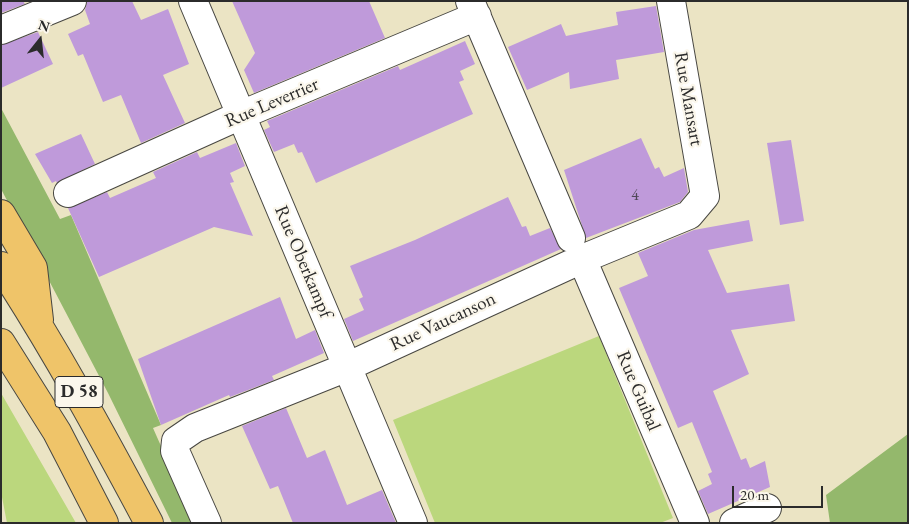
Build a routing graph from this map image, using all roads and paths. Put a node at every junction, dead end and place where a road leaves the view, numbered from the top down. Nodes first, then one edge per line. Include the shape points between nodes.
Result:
1 (72, 1) edge
2 (193, 1) edge
3 (671, 1) edge
4 (474, 9) edge
5 (1, 30) edge
6 (241, 115) junction
7 (68, 193) dead end
8 (705, 196) joint
9 (1, 214) edge
10 (576, 248) junction
11 (1, 266) edge
12 (40, 326) junction
13 (1, 343) edge
14 (343, 368) junction
15 (767, 508) dead end
16 (104, 523) edge
17 (149, 523) edge
18 (207, 523) edge
19 (413, 523) edge
20 (695, 523) edge
21 (734, 523) edge

1 - 5 street
2 - 6 street, Rue Oberkampf
3 - 8 street, Rue Mansart
4 - 6 street, Rue Leverrier
4 - 10 street, Rue Guibal
6 - 7 street, Rue Leverrier
6 - 14 street, Rue Oberkampf
8 - 10 street, Rue Vaucanson via 689,215
9 - 12 highway via 33,268
10 - 14 street, Rue Vaucanson
10 - 20 street, Rue Guibal
11 - 12 highway, D 58
12 - 17 highway, D 58
13 - 16 highway, D 58 via 57,432
14 - 18 street, Rue Vaucanson via 194,428 176,441 175,451
14 - 19 street, Rue Oberkampf
15 - 21 street

